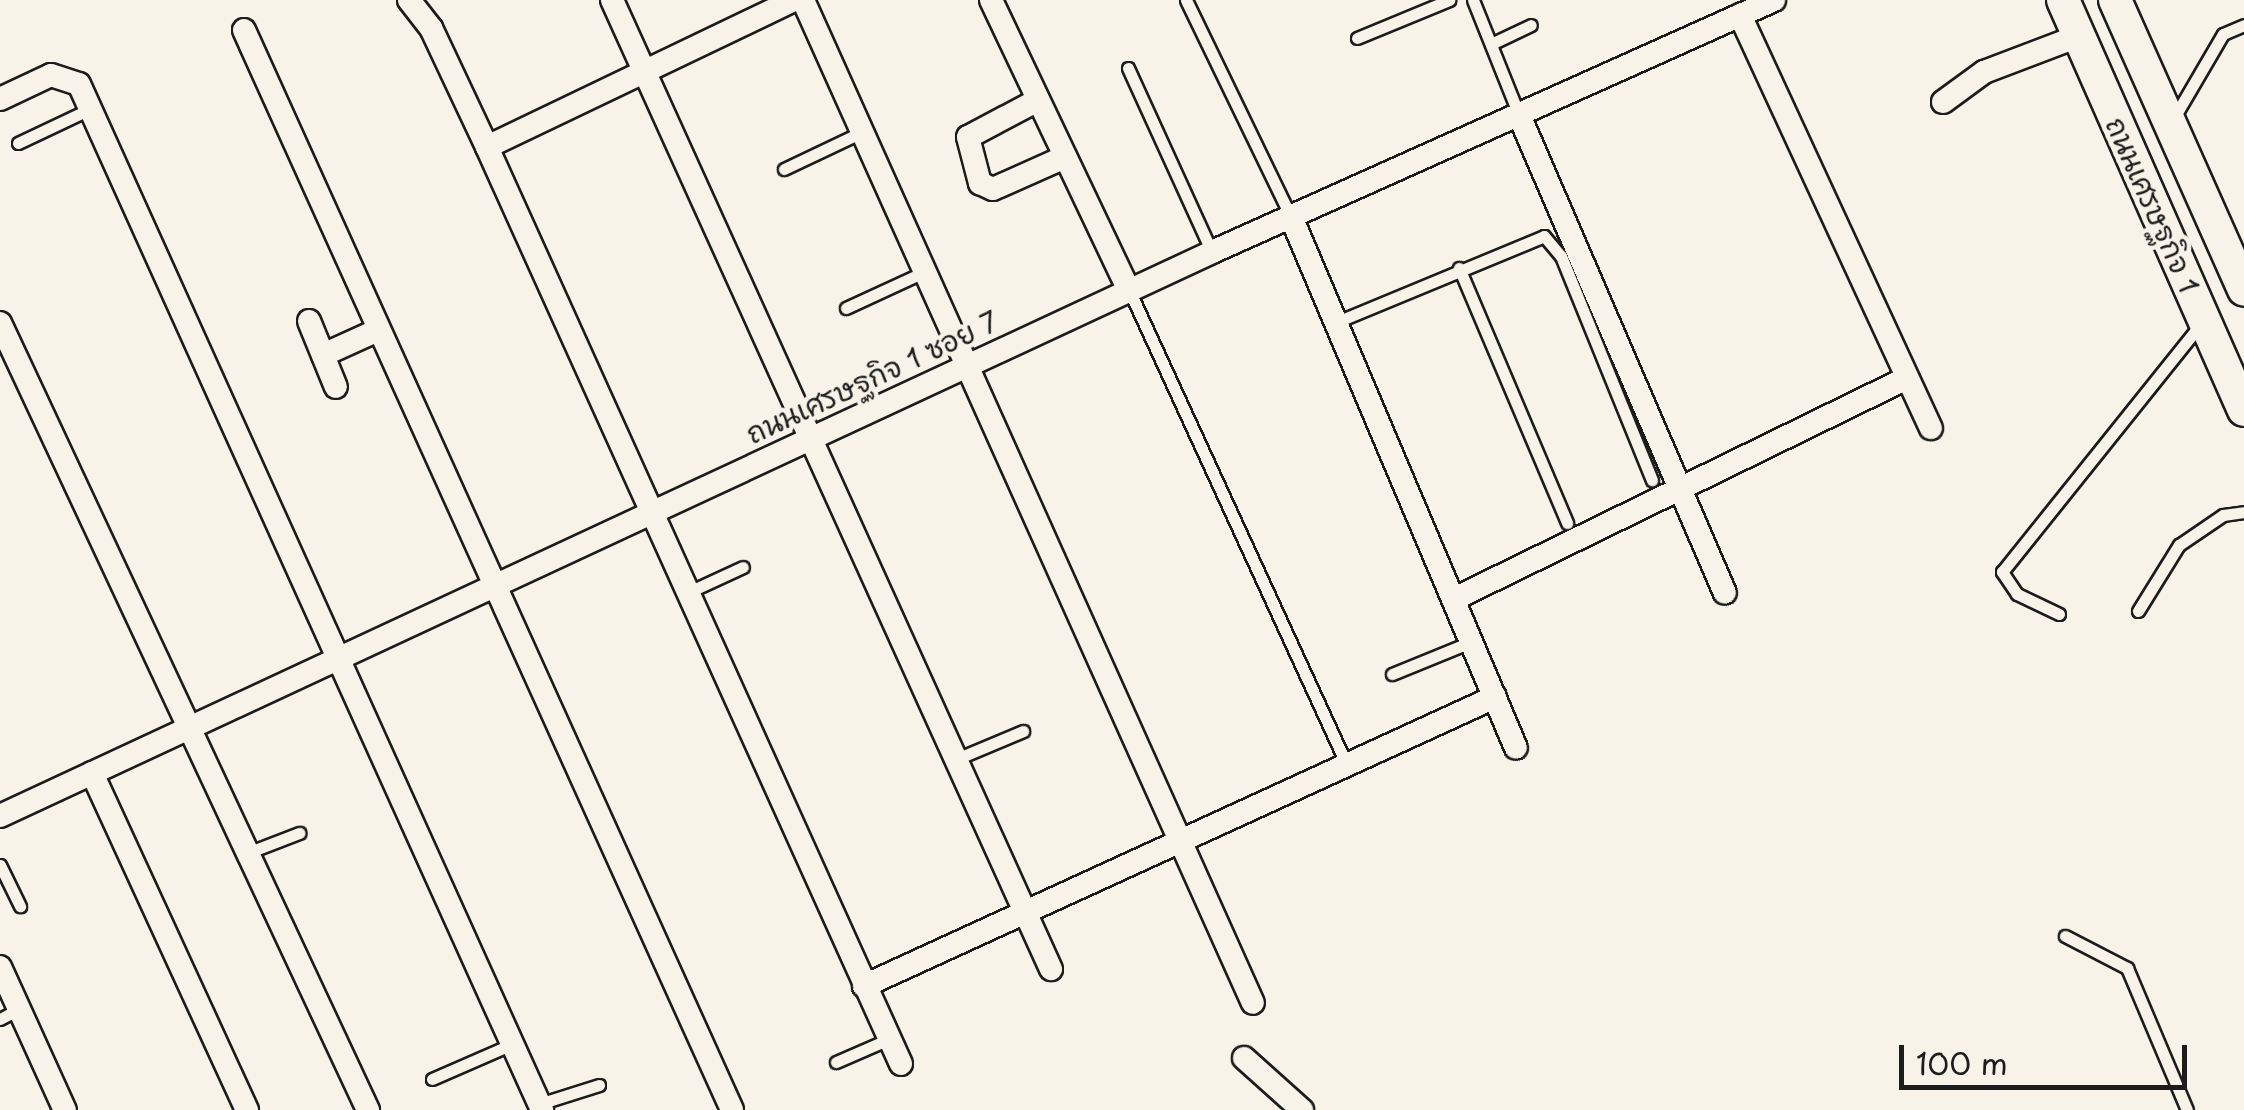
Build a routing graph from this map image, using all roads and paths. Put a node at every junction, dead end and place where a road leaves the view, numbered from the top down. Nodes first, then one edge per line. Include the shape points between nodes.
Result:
1 (408, 0) edge
2 (612, 0) edge
3 (794, 0) edge
4 (803, 0) edge
5 (991, 0) edge
6 (1186, 0) edge
7 (1449, 0) edge
8 (1473, 0) edge
9 (1774, 0) edge
10 (2063, 0) edge
11 (2116, 0) edge
12 (1737, 8) edge
13 (1530, 25) dead end
14 (2244, 25) edge
15 (244, 30) dead end
16 (2079, 36) junction
17 (1357, 38) dead end
18 (1491, 44) junction
19 (643, 68) junction
20 (1128, 68) dead end
21 (0, 99) edge
22 (1038, 100) junction
23 (1944, 102) dead end
24 (90, 109) junction
25 (1519, 114) junction
26 (2170, 124) junction
27 (862, 132) junction
28 (18, 143) dead end
29 (487, 147) junction
30 (1065, 157) junction
31 (784, 169) dead end
32 (1292, 219) junction
33 (1212, 252) junction
34 (1459, 268) junction
35 (924, 272) junction
36 (1129, 290) junction
37 (2244, 290) edge
38 (846, 308) dead end
39 (2204, 320) junction
40 (309, 321) dead end
41 (1339, 321) junction
42 (0, 323) edge
43 (378, 330) junction
44 (323, 355) junction
45 (965, 366) junction
46 (1907, 378) junction
47 (336, 387) dead end
48 (2244, 410) edge
49 (1931, 428) dead end
50 (808, 441) junction
51 (1652, 480) dead end
52 (1682, 493) junction
53 (653, 510) junction
54 (2244, 512) edge
55 (1568, 523) dead end
56 (743, 567) dead end
57 (495, 585) junction
58 (691, 591) junction
59 (1725, 594) dead end
60 (1454, 600) junction
61 (2138, 611) dead end
62 (2058, 614) dead end
63 (1472, 642) junction
64 (342, 656) junction
65 (1392, 674) dead end
66 (1494, 698) junction
67 (192, 726) junction
68 (1023, 731) dead end
69 (1516, 748) dead end
70 (954, 760) junction
71 (1344, 761) junction
72 (92, 772) junction
73 (0, 816) edge
74 (298, 833) dead end
75 (1174, 839) junction
76 (250, 852) junction
77 (0, 865) edge
78 (20, 906) dead end
79 (1023, 909) junction
80 (2065, 936) dead end
81 (0, 967) edge
82 (1050, 969) dead end
83 (864, 986) junction
84 (1253, 1003) dead end
85 (10, 1014) edge
86 (889, 1039) junction
87 (512, 1044) junction
88 (1244, 1058) dead end
89 (836, 1062) dead end
90 (900, 1064) dead end
91 (432, 1080) dead end
92 (599, 1085) dead end
93 (541, 1107) edge
94 (65, 1110) edge
95 (247, 1110) edge
96 (368, 1110) edge
97 (732, 1110) edge
98 (1302, 1110) edge
99 (2186, 1110) edge

1 - 29 street via 431,28
2 - 19 street
3 - 19 street
4 - 27 street
5 - 22 street
6 - 32 lane
7 - 17 lane
8 - 18 lane
9 - 12 street, ถนนเศรษฐกิจ 1 ซอย 7
10 - 16 main road, ถนนเศรษฐกิจ 1
11 - 26 main road, ถนนเศรษฐกิจ 1
12 - 25 street, ถนนเศรษฐกิจ 1 ซอย 7
12 - 46 street
13 - 18 lane
14 - 26 lane via 2223,34
15 - 43 street
16 - 23 street via 1984,72
16 - 39 main road, ถนนเศรษฐกิจ 1
18 - 25 lane
19 - 29 street
19 - 50 street
20 - 33 lane
21 - 24 street via 62,73 78,84
22 - 30 street
22 - 30 street via 968,138 980,183 994,189
24 - 28 lane
24 - 64 street
25 - 32 street, ถนนเศรษฐกิจ 1 ซอย 7
25 - 52 street
26 - 37 main road, ถนนเศรษฐกิจ 1
27 - 31 lane
27 - 35 street
29 - 53 street
30 - 36 street
32 - 33 street, ถนนเศรษฐกิจ 1 ซอย 7
32 - 41 street
33 - 36 street, ถนนเศรษฐกิจ 1 ซอย 7
34 - 41 lane
34 - 51 lane via 1529,236 1552,243
34 - 55 lane
35 - 38 lane
35 - 45 street
36 - 45 street, ถนนเศรษฐกิจ 1 ซอย 7
36 - 71 lane
39 - 48 main road, ถนนเศรษฐกิจ 1
39 - 62 lane via 2002,572 2017,594
40 - 44 street
41 - 60 street
42 - 67 street
43 - 44 street
43 - 57 street
44 - 47 street
45 - 50 street, ถนนเศรษฐกิจ 1 ซอย 7
45 - 75 street
46 - 49 street
46 - 52 street
50 - 53 street, ถนนเศรษฐกิจ 1 ซอย 7
50 - 70 street
52 - 59 street
52 - 60 street
53 - 57 street, ถนนเศรษฐกิจ 1 ซอย 7
53 - 58 street
54 - 61 lane via 2223,514 2179,545
56 - 58 lane
57 - 64 street, ถนนเศรษฐกิจ 1 ซอย 7
57 - 97 street
58 - 83 street
60 - 63 street
63 - 65 lane
63 - 66 street
64 - 67 street, ถนนเศรษฐกิจ 1 ซอย 7
64 - 87 street
66 - 69 street
66 - 71 street
67 - 72 street, ถนนเศรษฐกิจ 1 ซอย 7
67 - 76 street
68 - 70 lane
70 - 79 street
71 - 75 street
72 - 73 street, ถนนเศรษฐกิจ 1 ซอย 7
72 - 95 street
74 - 76 lane
75 - 79 street
75 - 84 street
76 - 96 street
77 - 78 lane
79 - 82 street
79 - 83 street
80 - 99 lane via 2127,968
81 - 85 street
83 - 86 street
85 - 94 street
86 - 89 lane
86 - 90 street
87 - 91 lane
87 - 93 street
88 - 98 street
92 - 93 lane

